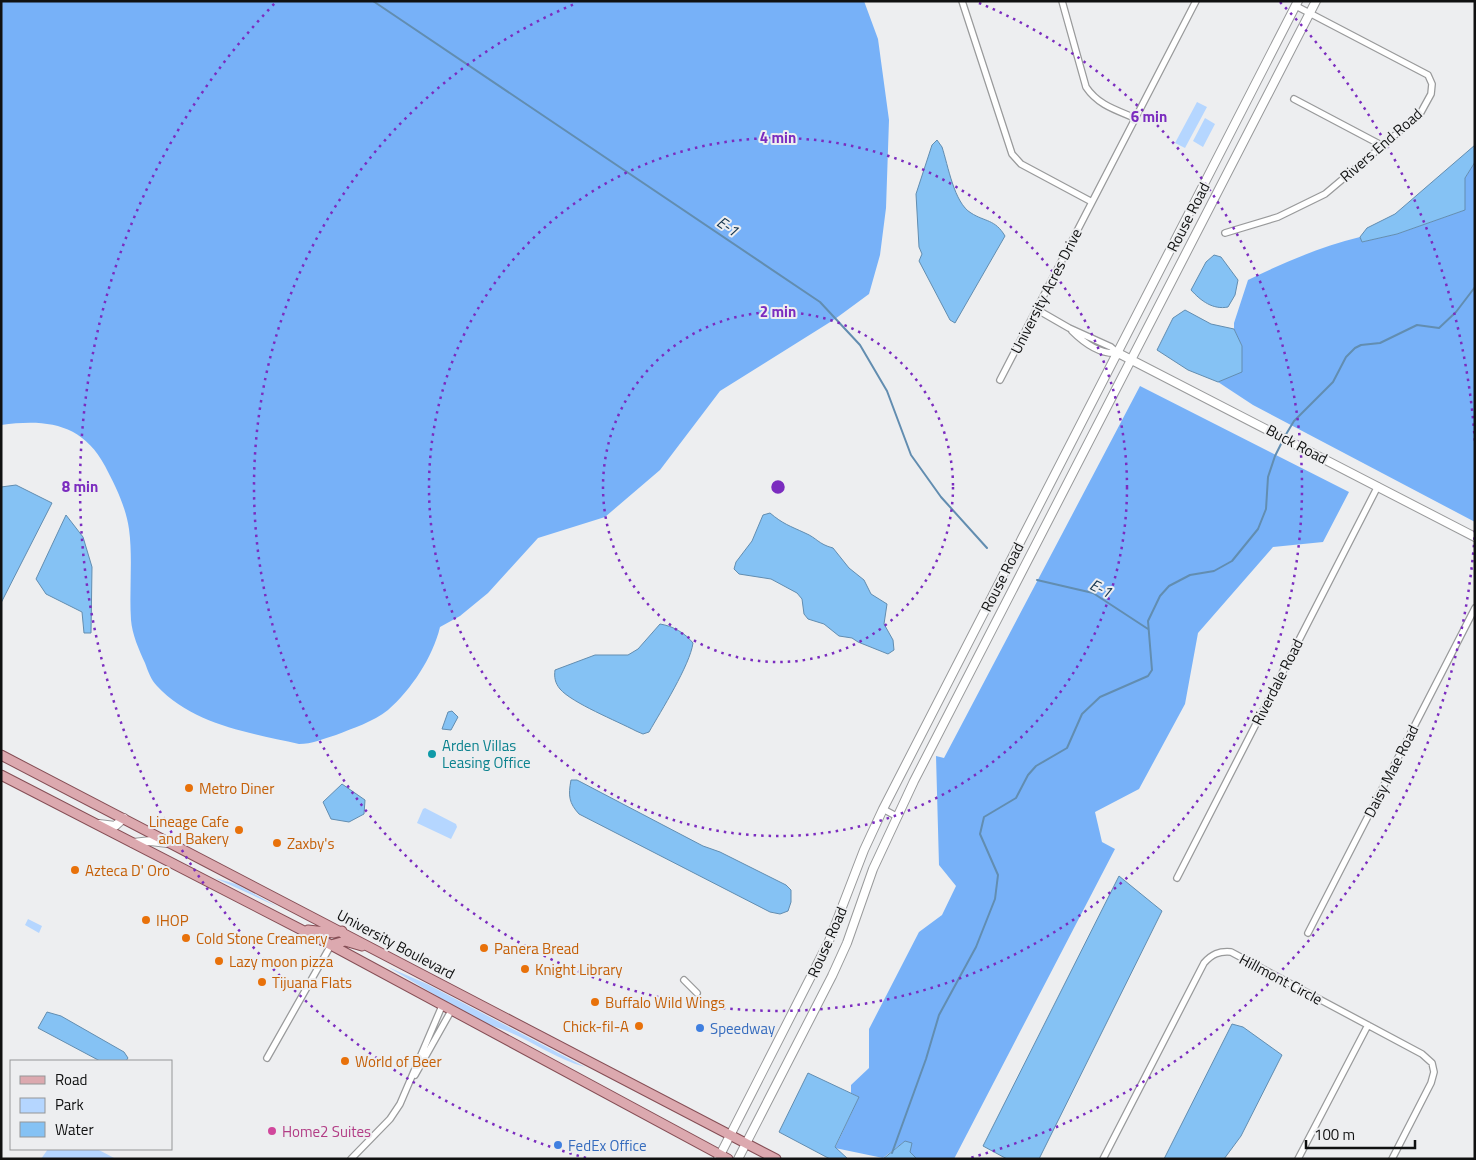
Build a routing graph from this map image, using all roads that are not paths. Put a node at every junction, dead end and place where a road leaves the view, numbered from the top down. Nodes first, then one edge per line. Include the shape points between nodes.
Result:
1 (962, 1) edge
2 (1062, 1) edge
3 (1196, 1) edge
4 (1316, 1) edge
5 (1297, 3) edge
6 (1310, 13) junction
7 (1294, 99) dead end
8 (1135, 118) junction
9 (1383, 146) junction
10 (1092, 202) junction
11 (1225, 234) dead end
12 (1036, 309) junction
13 (1069, 328) junction
14 (1085, 335) junction
15 (1082, 341) junction
16 (1118, 353) junction
17 (1131, 360) junction
18 (1000, 380) dead end
19 (1378, 486) junction
20 (1475, 537) edge
21 (1475, 608) edge
22 (1, 755) edge
23 (1, 775) edge
24 (882, 809) junction
25 (896, 816) junction
26 (124, 818) junction
27 (97, 824) junction
28 (133, 843) junction
29 (174, 844) junction
30 (1177, 878) dead end
31 (294, 926) junction
32 (342, 931) junction
33 (1308, 933) dead end
34 (331, 945) junction
35 (382, 952) junction
36 (684, 980) dead end
37 (697, 992) dead end
38 (442, 1006) junction
39 (451, 1011) junction
40 (1368, 1025) junction
41 (266, 1058) dead end
42 (410, 1083) junction
43 (730, 1135) junction
44 (746, 1143) junction
45 (722, 1157) edge
46 (350, 1159) edge
47 (738, 1159) edge
48 (776, 1159) edge
49 (1103, 1159) edge
50 (1298, 1159) edge
51 (1392, 1159) edge

1 - 10 street via 1012,154 1021,164
2 - 8 street via 1086,86 1102,104
3 - 8 street, University Acres Drive
4 - 6 street, Rouse Road
5 - 6 street, Rivers End Road
5 - 16 street, Rouse Road
6 - 9 street, Rivers End Road via 1428,75 1432,84 1431,94 1420,114
6 - 17 street, Rouse Road
7 - 9 street
8 - 10 street, University Acres Drive
9 - 11 street, Rivers End Road via 1325,194 1278,217
10 - 12 street, University Acres Drive
12 - 13 street, Buck Road
12 - 18 street, University Acres Drive
13 - 14 street, Buck Road
13 - 15 street, Buck Road
14 - 15 street
14 - 16 street, Buck Road
15 - 16 street, Buck Road via 1108,354
16 - 17 street, Buck Road
16 - 24 street, Rouse Road
17 - 19 street, Buck Road
17 - 25 street, Rouse Road
19 - 20 street, Buck Road
19 - 30 street, Riverdale Road
21 - 33 street, Daisy Mae Road
22 - 26 main road, University Boulevard
23 - 27 main road
24 - 25 street
24 - 43 street, Rouse Road via 829,941
25 - 44 street, Rouse Road via 832,976
26 - 27 street via 115,826
26 - 29 main road, University Boulevard
27 - 28 main road
28 - 29 street
28 - 31 main road
29 - 32 main road, University Boulevard
31 - 32 main road via 322,932
31 - 34 main road
32 - 35 main road, University Boulevard
34 - 35 main road via 345,941
34 - 38 main road
34 - 41 street
35 - 43 main road, University Boulevard
36 - 37 street
38 - 39 main road
38 - 42 street
39 - 42 street
39 - 45 main road
40 - 49 street, Hillmont Circle via 1231,952 1210,956
40 - 50 street
40 - 51 street, Hillmont Circle via 1422,1054 1432,1063 1434,1072
42 - 46 street via 390,1119
43 - 44 main road, University Boulevard
43 - 45 street, Rouse Road
44 - 47 street, Rouse Road
44 - 48 main road, University Boulevard

